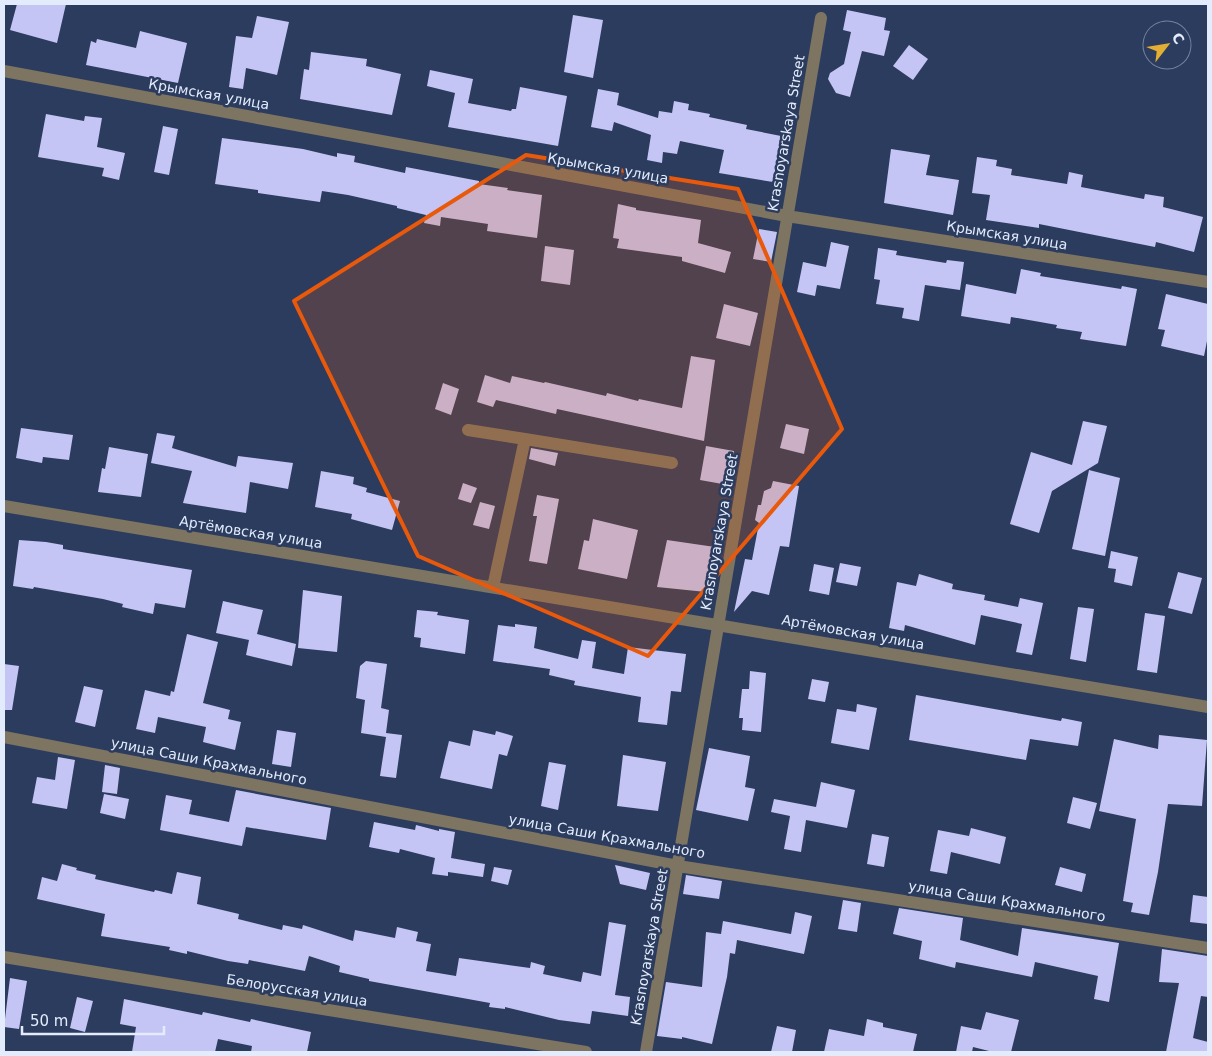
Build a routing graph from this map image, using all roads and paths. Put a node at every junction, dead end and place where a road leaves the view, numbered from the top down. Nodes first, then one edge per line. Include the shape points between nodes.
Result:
1 (821, 18) dead end
2 (4, 71) edge
3 (787, 216) junction
4 (1208, 282) edge
5 (468, 430) dead end
6 (525, 439) junction
7 (672, 463) dead end
8 (4, 506) edge
9 (493, 587) junction
10 (718, 624) junction
11 (1208, 708) edge
12 (4, 738) edge
13 (678, 866) junction
14 (1208, 948) edge
15 (4, 957) edge
16 (586, 1052) edge
17 (646, 1052) edge

1 - 3 street, Krasnoyarskaya Street
2 - 3 street, Крымская улица
3 - 4 street, Крымская улица
3 - 10 street, Krasnoyarskaya Street
5 - 6 street
6 - 7 street
6 - 9 street
8 - 9 street, Артёмовская улица
9 - 10 street, Артёмовская улица
10 - 11 street, Артёмовская улица
10 - 13 street, Krasnoyarskaya Street
12 - 13 street, улица Саши Крахмального
13 - 14 street, улица Саши Крахмального
13 - 17 street, Krasnoyarskaya Street
15 - 16 street, Белорусская улица

